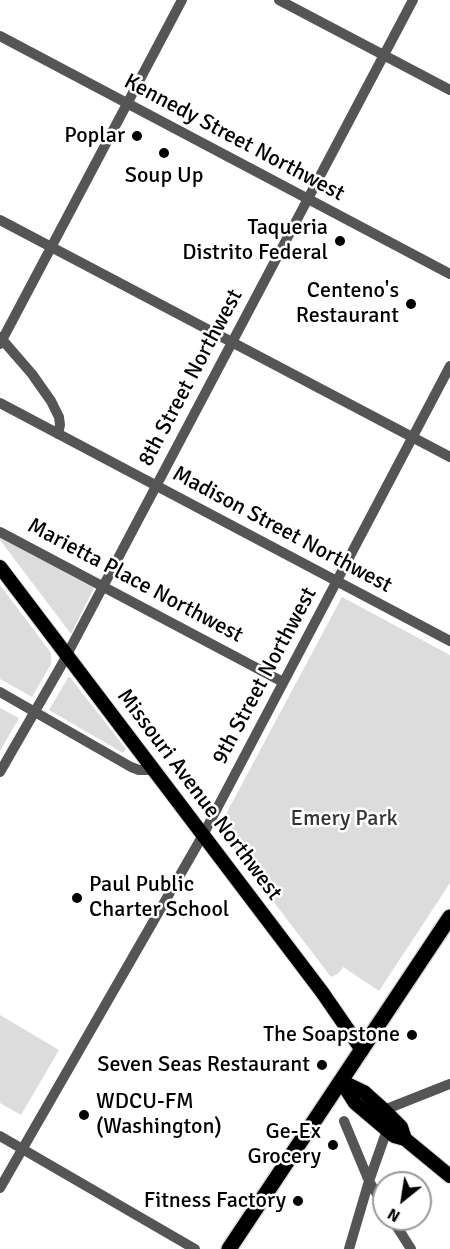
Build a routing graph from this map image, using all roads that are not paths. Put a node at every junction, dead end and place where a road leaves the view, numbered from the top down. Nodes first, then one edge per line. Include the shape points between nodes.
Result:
1 (182, 0) edge
2 (279, 0) edge
3 (413, 0) edge
4 (0, 36) edge
5 (384, 55) junction
6 (450, 90) edge
7 (127, 103) junction
8 (308, 198) junction
9 (0, 220) edge
10 (51, 247) junction
11 (450, 274) edge
12 (1, 340) edge
13 (232, 342) junction
14 (450, 366) edge
15 (0, 403) edge
16 (58, 434) junction
17 (412, 437) junction
18 (450, 457) edge
19 (156, 485) junction
20 (0, 532) edge
21 (0, 567) edge
22 (337, 581) junction
23 (103, 586) junction
24 (450, 641) edge
25 (67, 654) junction
26 (283, 682) junction
27 (0, 692) edge
28 (35, 712) junction
29 (155, 770) junction
30 (0, 772) edge
31 (202, 835) junction
32 (450, 917) edge
33 (362, 1050) junction
34 (341, 1081) junction
35 (450, 1084) edge
36 (384, 1110) junction
37 (344, 1121) dead end
38 (387, 1130) junction
39 (0, 1136) edge
40 (405, 1139) junction
41 (22, 1149) junction
42 (450, 1176) edge
43 (369, 1181) junction
44 (372, 1186) edge
45 (0, 1188) edge
46 (400, 1231) edge
47 (195, 1249) edge
48 (229, 1249) edge
49 (349, 1249) edge
50 (411, 1249) edge

1 - 7 street
2 - 5 street
3 - 5 street, 8th Street Northwest
4 - 7 street, Kennedy Street Northwest
5 - 6 street
5 - 8 street, 8th Street Northwest
7 - 8 street, Kennedy Street Northwest
7 - 10 street
8 - 11 street, Kennedy Street Northwest
8 - 13 street, 8th Street Northwest
9 - 10 street
10 - 12 street
10 - 13 street
12 - 16 street via 51,401 59,417
13 - 17 street
13 - 19 street, 8th Street Northwest
14 - 17 street, 9th Street Northwest
15 - 16 street, Madison Street Northwest
16 - 19 street, Madison Street Northwest
17 - 18 street
17 - 22 street, 9th Street Northwest
19 - 22 street, Madison Street Northwest
19 - 23 street, 8th Street Northwest
20 - 23 street, Marietta Place Northwest
21 - 25 main road, Missouri Avenue Northwest
22 - 24 street, Madison Street Northwest
22 - 26 street, 9th Street Northwest
23 - 25 street, 8th Street Northwest
23 - 26 street, Marietta Place Northwest
25 - 28 street, 8th Street Northwest
25 - 29 main road, Missouri Avenue Northwest
26 - 31 street, 9th Street Northwest
27 - 28 street
28 - 29 street via 131,767
28 - 30 street, 8th Street Northwest
29 - 31 main road, Missouri Avenue Northwest
31 - 33 main road, Missouri Avenue Northwest
31 - 41 street, 9th Street Northwest
32 - 33 highway
33 - 34 highway
34 - 36 main road via 363,1092
34 - 38 main road via 355,1103
34 - 48 highway
35 - 36 street
36 - 40 main road
37 - 43 street
38 - 40 main road
38 - 43 street
39 - 41 street
40 - 42 main road
41 - 45 street, 9th Street Northwest
41 - 47 street
43 - 44 street
43 - 49 street
46 - 50 street

